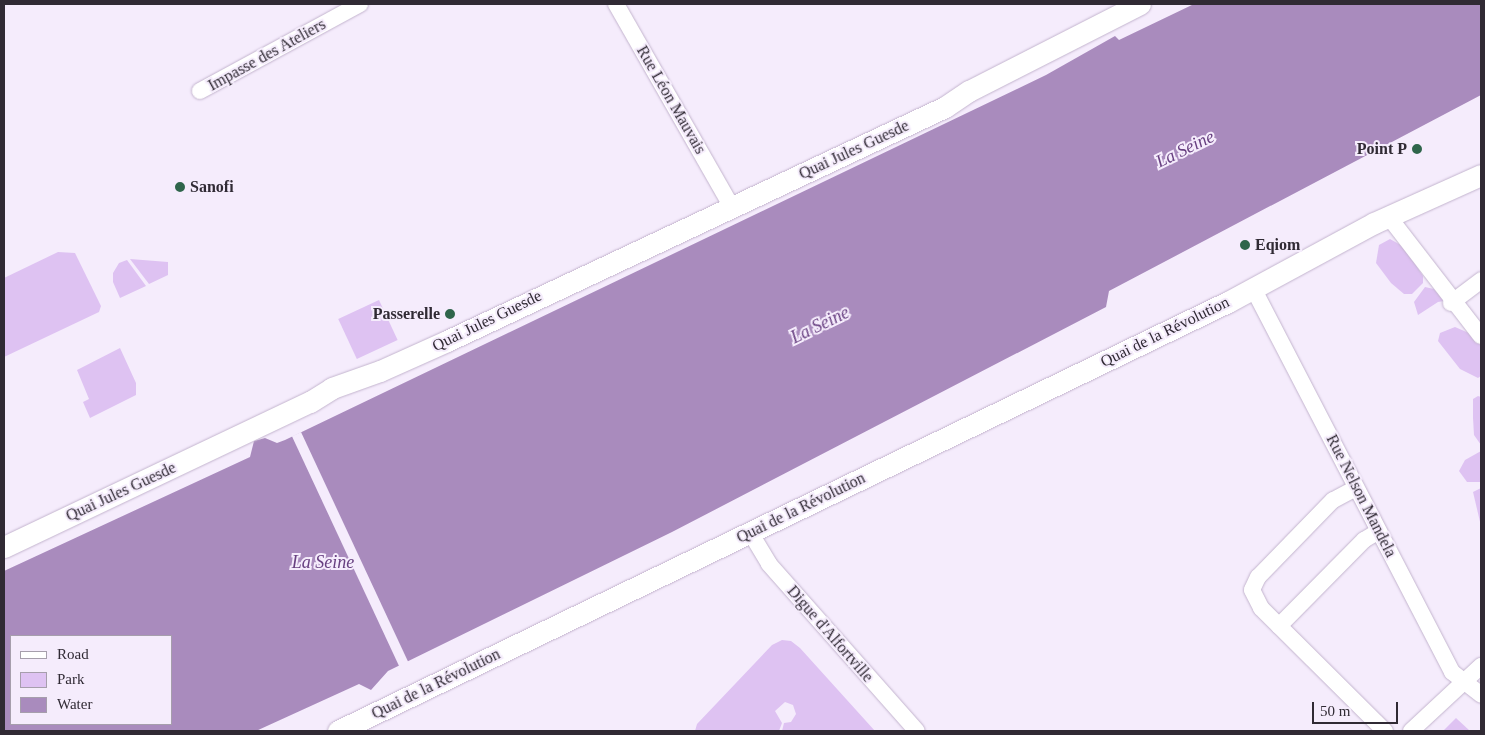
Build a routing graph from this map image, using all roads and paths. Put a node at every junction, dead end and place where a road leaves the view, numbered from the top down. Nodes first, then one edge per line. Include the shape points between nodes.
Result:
1 (360, 4) edge
2 (616, 4) edge
3 (1140, 4) edge
4 (200, 91) dead end
5 (1481, 175) edge
6 (729, 201) junction
7 (1412, 208) junction
8 (1392, 221) junction
9 (1481, 280) edge
10 (1258, 285) junction
11 (1452, 302) junction
12 (1481, 336) edge
13 (1356, 488) junction
14 (1379, 531) junction
15 (750, 532) junction
16 (4, 535) edge
17 (4, 547) edge
18 (1279, 626) junction
19 (1481, 666) edge
20 (1462, 683) junction
21 (1481, 695) edge
22 (338, 731) edge
23 (916, 731) edge
24 (1385, 731) edge
25 (1411, 731) edge

1 - 4 street, Impasse des Ateliers
2 - 6 street, Rue Léon Mauvais
3 - 6 main road, Quai Jules Guesde via 969,91 946,96
5 - 7 main road, Quai de la Révolution
6 - 16 main road, Quai Jules Guesde via 534,286 450,330 357,368 266,415
6 - 17 main road, Quai Jules Guesde via 447,341 332,388
7 - 8 main road, Quai de la Révolution
7 - 10 main road, Quai de la Révolution via 1374,223
8 - 10 main road, Quai de la Révolution via 1284,277
8 - 11 street
9 - 11 street
10 - 13 street, Rue Nelson Mandela
10 - 15 main road, Quai de la Révolution
11 - 12 street
13 - 14 street, Rue Nelson Mandela
13 - 18 street via 1333,500 1256,580 1252,590 1261,608
14 - 18 street via 1364,540
14 - 20 street, Rue Nelson Mandela via 1452,672
15 - 22 main road, Quai de la Révolution
15 - 23 street, Digue d'Alfortville via 769,564
18 - 24 street
19 - 20 street
20 - 21 street, Rue Nelson Mandela
20 - 25 street

